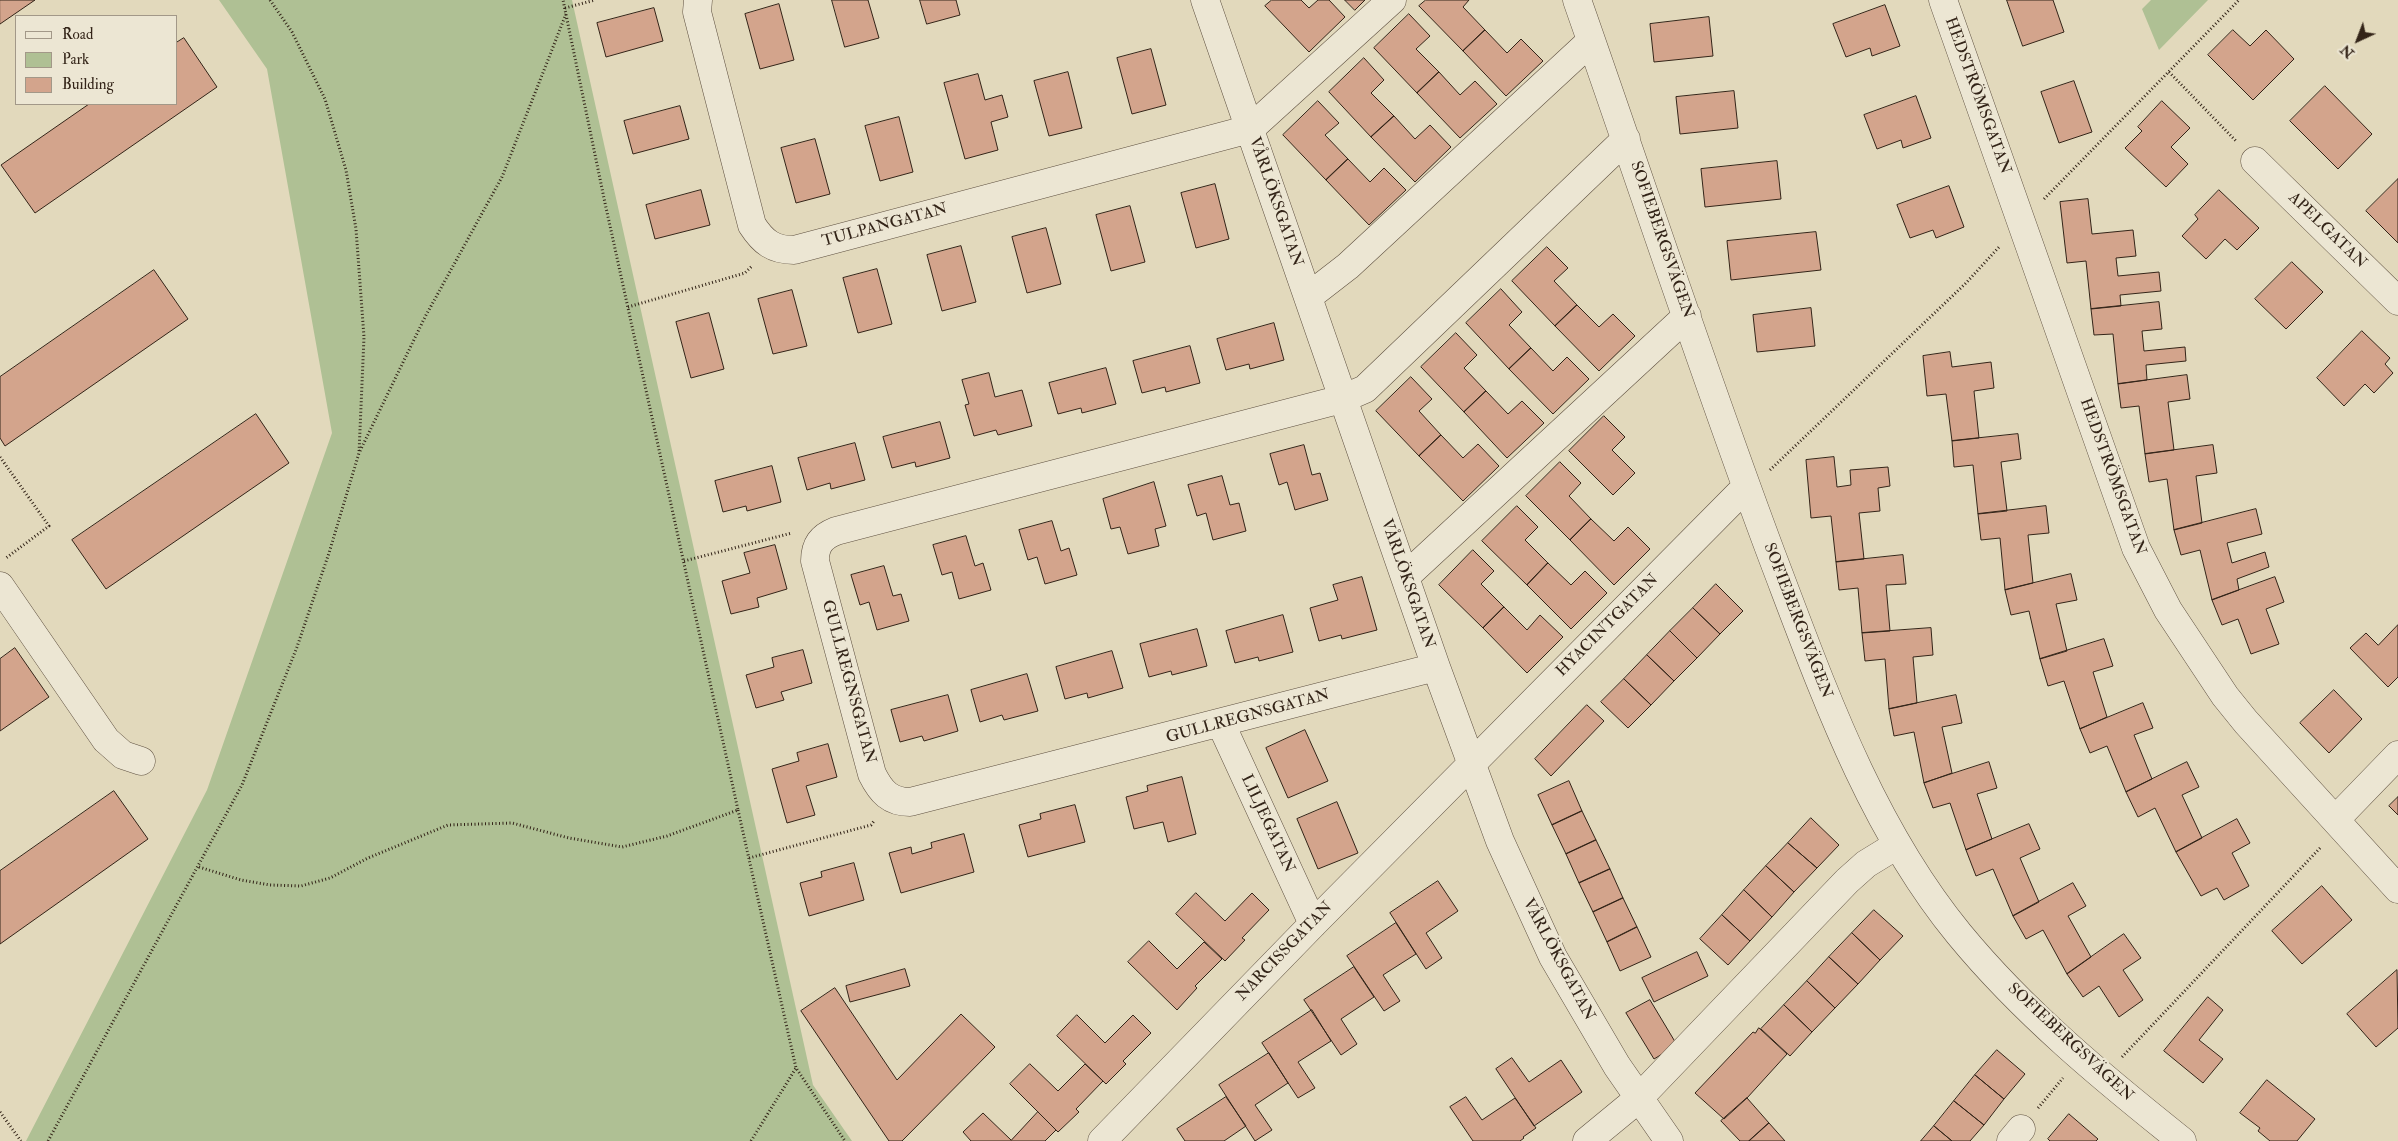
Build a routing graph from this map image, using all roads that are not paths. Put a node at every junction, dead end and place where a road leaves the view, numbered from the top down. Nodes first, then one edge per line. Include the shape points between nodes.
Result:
1 (698, 0) edge
2 (1205, 0) edge
3 (1392, 0) edge
4 (1576, 0) edge
5 (1943, 0) edge
6 (1591, 41) junction
7 (1250, 129) junction
8 (1626, 139) junction
9 (2255, 161) road end
10 (1308, 297) junction
11 (2398, 301) edge
12 (1688, 316) junction
13 (1342, 399) junction
14 (1746, 488) junction
15 (1405, 577) junction
16 (0, 586) edge
17 (1436, 668) junction
18 (1221, 724) junction
19 (2398, 755) edge
20 (141, 761) dead end
21 (1470, 765) junction
22 (2336, 819) junction
23 (1897, 845) junction
24 (2398, 889) edge
25 (1313, 924) junction
26 (1638, 1099) junction
27 (1102, 1141) edge
28 (1587, 1141) edge
29 (1669, 1141) edge
30 (2182, 1141) edge

1 - 7 street, TULPANGATAN via 697,12 752,225 770,246 782,250 794,250
2 - 7 street, VÅRLÖKSGATAN
3 - 7 street
4 - 6 street, SOFIEBERGSVÄGEN
5 - 22 street, HEDSTRÖMSGATAN via 2136,548 2151,580 2225,696
6 - 8 street, SOFIEBERGSVÄGEN
6 - 10 street via 1348,266
7 - 10 street, VÅRLÖKSGATAN
8 - 12 street, SOFIEBERGSVÄGEN
8 - 13 street via 1365,389
9 - 11 street, APELGATAN
10 - 13 street, VÅRLÖKSGATAN
12 - 14 street, SOFIEBERGSVÄGEN
12 - 15 street
13 - 15 street, VÅRLÖKSGATAN
13 - 18 street, GULLREGNSGATAN via 836,531 822,538 818,544 815,560 872,774 892,800 910,802
14 - 21 street, HYACINTGATAN
14 - 23 street, SOFIEBERGSVÄGEN via 1819,682
15 - 17 street, VÅRLÖKSGATAN
16 - 20 street via 106,740 123,755
17 - 18 street, GULLREGNSGATAN
17 - 21 street, VÅRLÖKSGATAN
18 - 25 street, LILJEGATAN
19 - 22 street
21 - 25 street, NARCISSGATAN
21 - 26 street, VÅRLÖKSGATAN via 1500,841 1553,957
22 - 24 street, HEDSTRÖMSGATAN
23 - 26 street via 1866,864 1847,881
23 - 30 street, SOFIEBERGSVÄGEN via 1959,934 2031,1011 2103,1077
25 - 27 street, NARCISSGATAN
26 - 28 street
26 - 29 street, VÅRLÖKSGATAN

